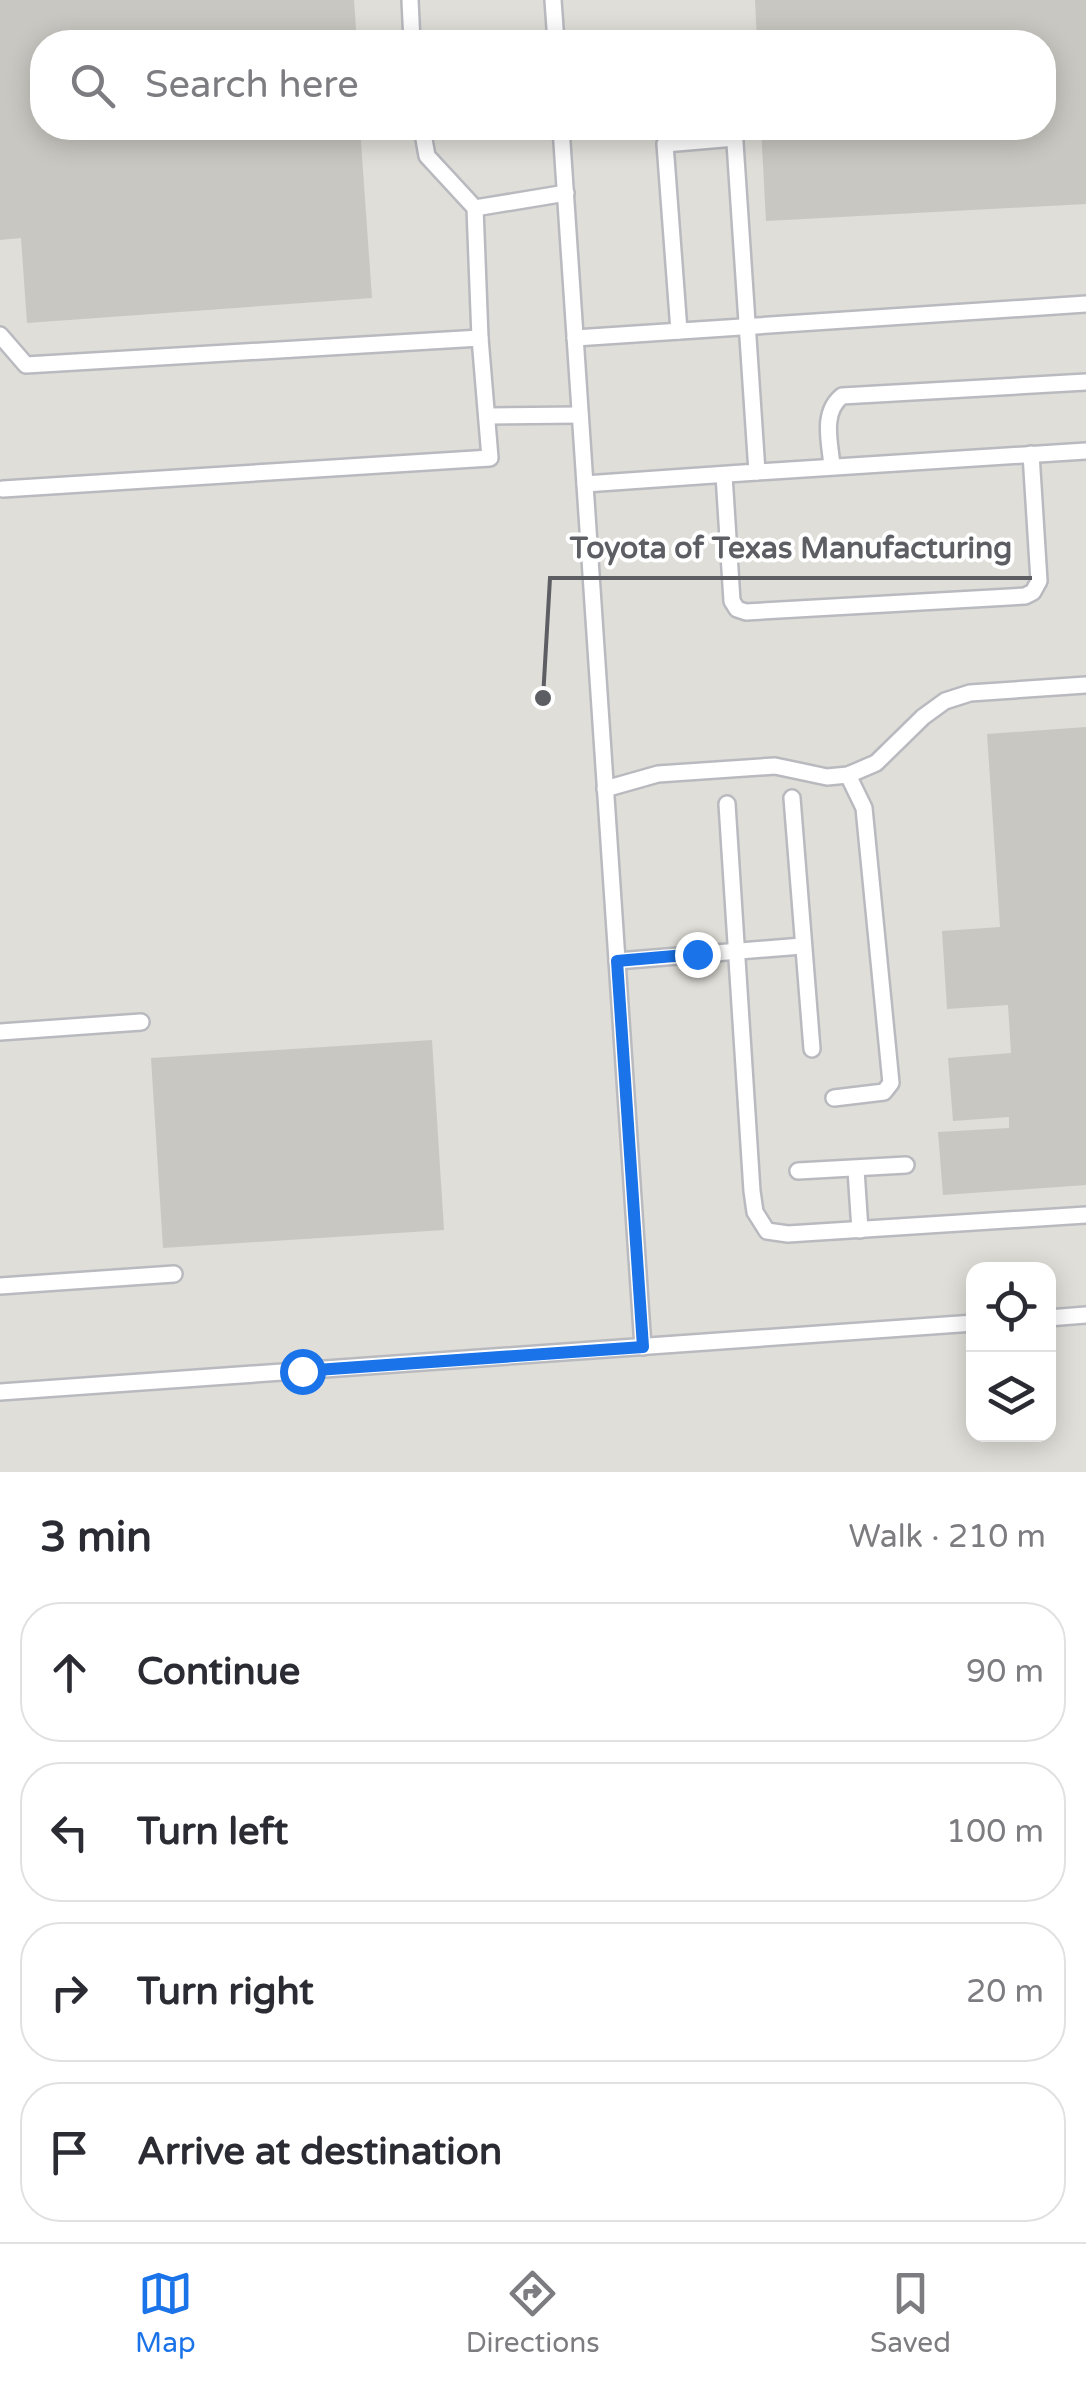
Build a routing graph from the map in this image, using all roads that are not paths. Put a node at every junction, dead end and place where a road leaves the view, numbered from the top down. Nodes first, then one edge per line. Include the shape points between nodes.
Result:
1 (410, 0) edge
2 (553, 0) edge
3 (411, 30) edge
4 (555, 30) edge
5 (424, 140) edge
6 (563, 140) edge
7 (690, 140) edge
8 (735, 140) edge
9 (566, 193) junction
10 (475, 208) junction
11 (1086, 304) edge
12 (748, 326) junction
13 (679, 330) junction
14 (0, 334) edge
15 (480, 338) junction
16 (575, 338) junction
17 (1086, 382) edge
18 (580, 415) junction
19 (488, 416) junction
20 (1086, 451) edge
21 (1031, 454) junction
22 (832, 466) junction
23 (757, 472) junction
24 (724, 474) junction
25 (585, 484) junction
26 (3, 490) dead end
27 (1086, 684) edge
28 (848, 775) junction
29 (606, 790) junction
30 (792, 798) dead end
31 (727, 804) dead end
32 (802, 946) junction
33 (736, 950) junction
34 (617, 961) junction
35 (141, 1022) dead end
36 (0, 1032) edge
37 (812, 1049) dead end
38 (834, 1098) dead end
39 (906, 1165) dead end
40 (856, 1170) junction
41 (798, 1172) dead end
42 (1086, 1215) edge
43 (860, 1230) junction
44 (174, 1274) dead end
45 (0, 1286) edge
46 (1086, 1315) edge
47 (1056, 1317) edge
48 (966, 1324) edge
49 (643, 1347) junction
50 (0, 1392) edge

1 - 3 lane
2 - 4 lane
5 - 10 lane via 427,156
6 - 9 lane
7 - 13 lane via 665,144
8 - 12 lane
9 - 10 lane
9 - 16 lane
10 - 15 lane
11 - 12 lane
12 - 13 lane
12 - 23 lane
13 - 16 lane
14 - 15 lane via 26,364
15 - 19 lane
16 - 18 lane
17 - 22 lane via 842,396 828,417
18 - 19 lane
18 - 25 lane
19 - 26 lane via 490,458
20 - 21 lane
21 - 22 lane
21 - 24 lane via 1040,581 1024,596 737,609
22 - 23 lane
23 - 24 lane
24 - 25 lane
25 - 29 lane
27 - 28 lane via 945,701 876,762
28 - 29 lane via 775,766 658,774
28 - 38 lane via 864,808 891,1083 884,1092
29 - 34 lane
30 - 32 lane
31 - 33 lane
32 - 33 lane
32 - 37 lane
33 - 34 lane
33 - 43 lane via 755,1212 767,1230 778,1232
34 - 49 lane
35 - 36 lane
39 - 40 lane
40 - 41 lane
40 - 43 lane
42 - 43 lane
44 - 45 lane
46 - 47 lane
48 - 49 lane
49 - 50 lane

